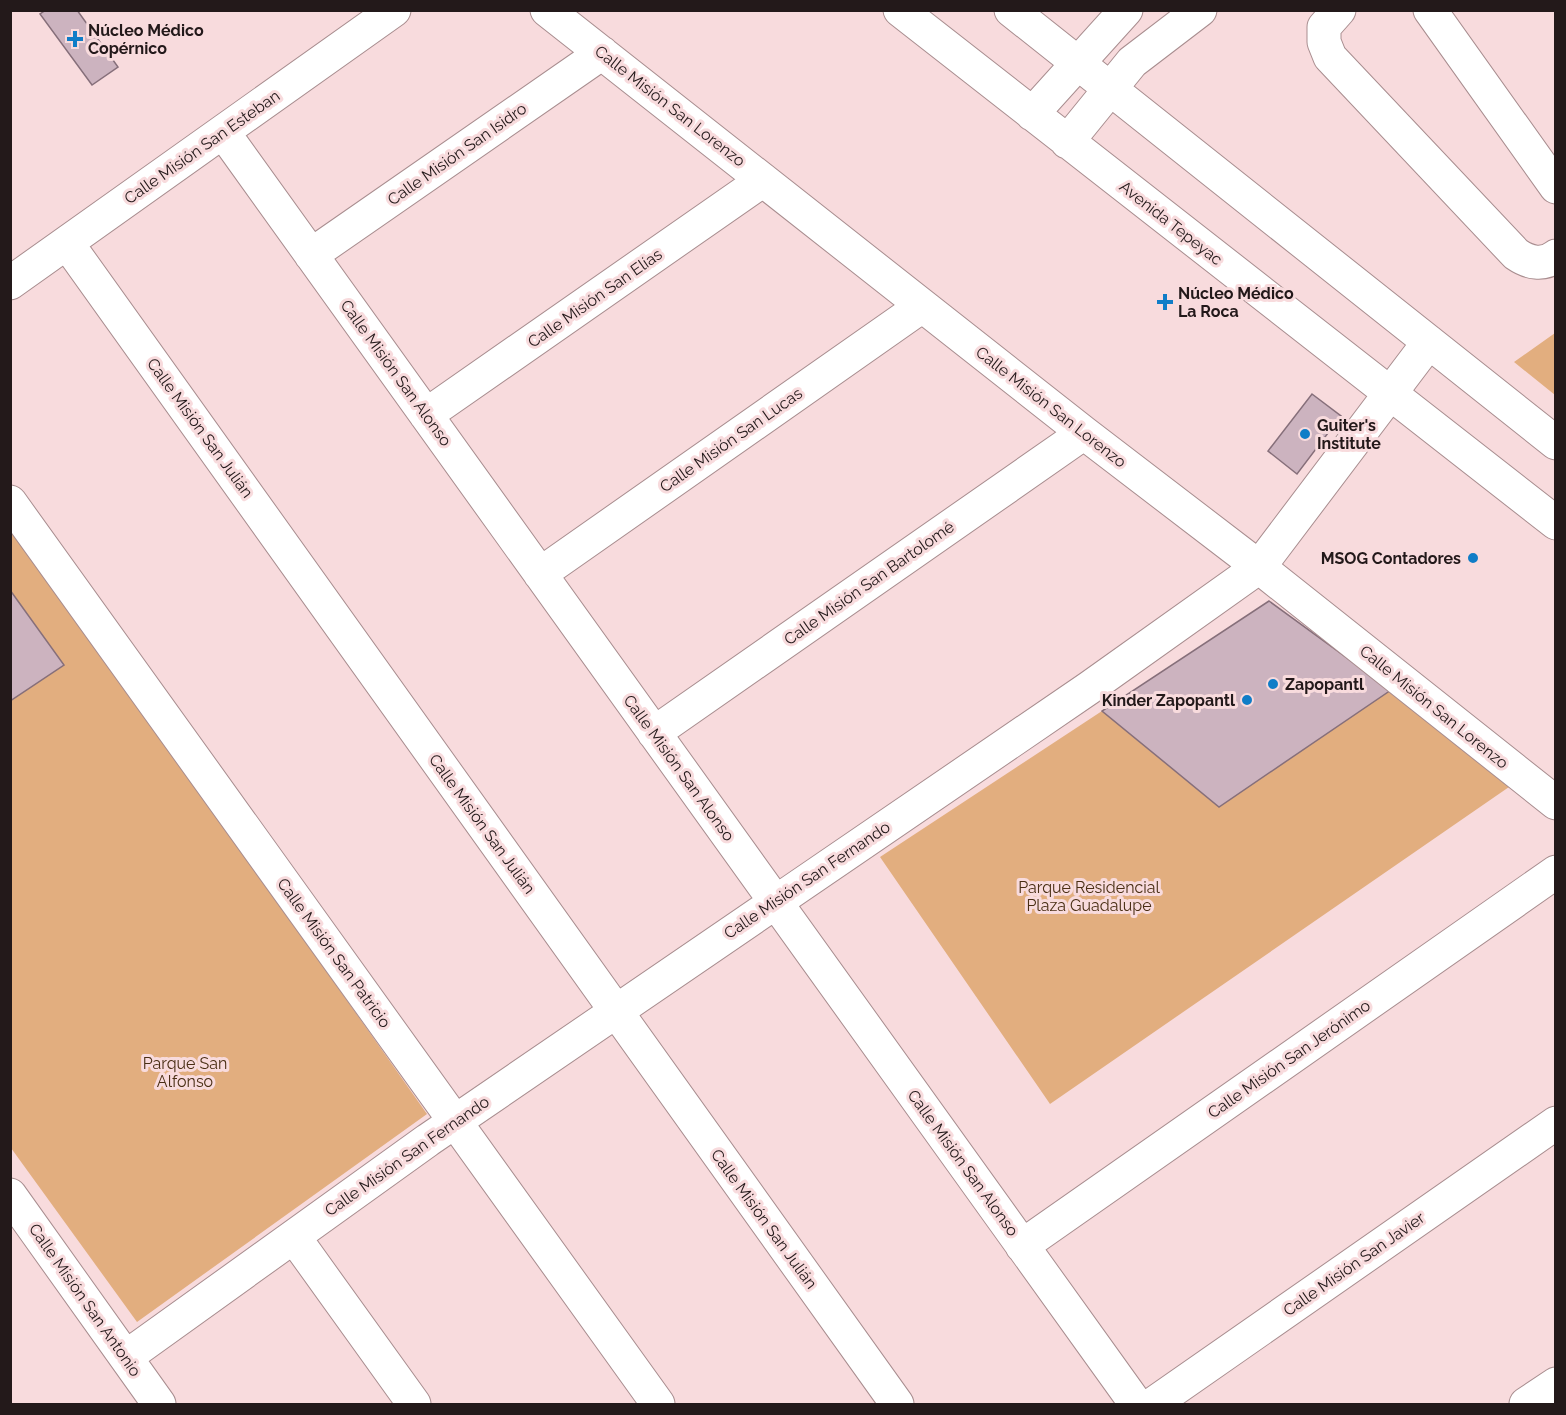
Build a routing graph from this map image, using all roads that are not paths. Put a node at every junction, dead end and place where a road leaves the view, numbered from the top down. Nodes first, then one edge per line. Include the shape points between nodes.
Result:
1 (394, 10) edge
2 (547, 10) edge
3 (900, 10) edge
4 (1011, 10) edge
5 (1200, 10) edge
6 (1339, 10) edge
7 (1430, 10) edge
8 (1121, 12) edge
9 (602, 53) junction
10 (1078, 64) junction
11 (1110, 90) junction
12 (1032, 114) junction
13 (223, 132) junction
14 (1067, 142) junction
15 (763, 180) junction
16 (1556, 187) edge
17 (67, 243) junction
18 (311, 255) junction
19 (1556, 256) edge
20 (10, 283) edge
21 (922, 306) junction
22 (1429, 342) junction
23 (1389, 393) junction
24 (426, 415) junction
25 (1084, 433) junction
26 (1556, 443) edge
27 (10, 502) edge
28 (1556, 523) edge
29 (1259, 567) junction
30 (540, 574) junction
31 (654, 733) junction
32 (1556, 803) edge
33 (1556, 872) edge
34 (774, 902) junction
35 (616, 1011) junction
36 (455, 1122) junction
37 (1556, 1123) edge
38 (10, 1195) edge
39 (294, 1237) junction
40 (1022, 1245) junction
41 (126, 1357) junction
42 (1556, 1384) edge
43 (159, 1404) edge
44 (414, 1404) edge
45 (658, 1404) edge
46 (897, 1404) edge
47 (1136, 1404) edge
48 (1153, 1404) edge
49 (1526, 1404) edge

1 - 13 street, Calle Misión San Esteban
2 - 9 street, Calle Misión San Lorenzo
3 - 12 street, Avenida Tepeyac
4 - 10 street
5 - 11 street via 1132,62
6 - 19 street via 1324,27 1330,57 1516,254 1534,262
7 - 16 street
8 - 10 street
9 - 15 street, Calle Misión San Lorenzo
9 - 18 street, Calle Misión San Isidro
10 - 11 street
10 - 12 street
11 - 14 street
11 - 22 street
12 - 14 street, Avenida Tepeyac
13 - 17 street, Calle Misión San Esteban
13 - 18 street, Calle Misión San Alonso
14 - 23 street, Avenida Tepeyac
15 - 21 street, Calle Misión San Lorenzo
15 - 24 street, Calle Misión San Elías
17 - 20 street, Calle Misión San Esteban
17 - 35 street, Calle Misión San Julián
18 - 24 street, Calle Misión San Alonso
21 - 25 street, Calle Misión San Lorenzo
21 - 30 street, Calle Misión San Lucas
22 - 23 street, Calle Misión San Fernando
22 - 26 street
23 - 28 street, Avenida Tepeyac
23 - 29 street, Calle Misión San Fernando
24 - 30 street, Calle Misión San Alonso
25 - 29 street, Calle Misión San Lorenzo
25 - 31 street, Calle Misión San Bartolomé
27 - 36 street, Calle Misión San Patricio
29 - 32 street, Calle Misión San Lorenzo
29 - 34 street, Calle Misión San Fernando
30 - 31 street, Calle Misión San Alonso
31 - 34 street, Calle Misión San Alonso
33 - 40 street, Calle Misión San Jerónimo
34 - 35 street, Calle Misión San Fernando
34 - 40 street, Calle Misión San Alonso
35 - 36 street, Calle Misión San Fernando
35 - 46 street, Calle Misión San Julián
36 - 39 street, Calle Misión San Fernando
36 - 45 street, Calle Misión San Patricio
37 - 48 street, Calle Misión San Javier
38 - 41 street, Calle Misión San Antonio
39 - 41 street, Calle Misión San Fernando
39 - 44 street
40 - 47 street, Calle Misión San Alonso
41 - 43 street, Calle Misión San Antonio
42 - 49 street

